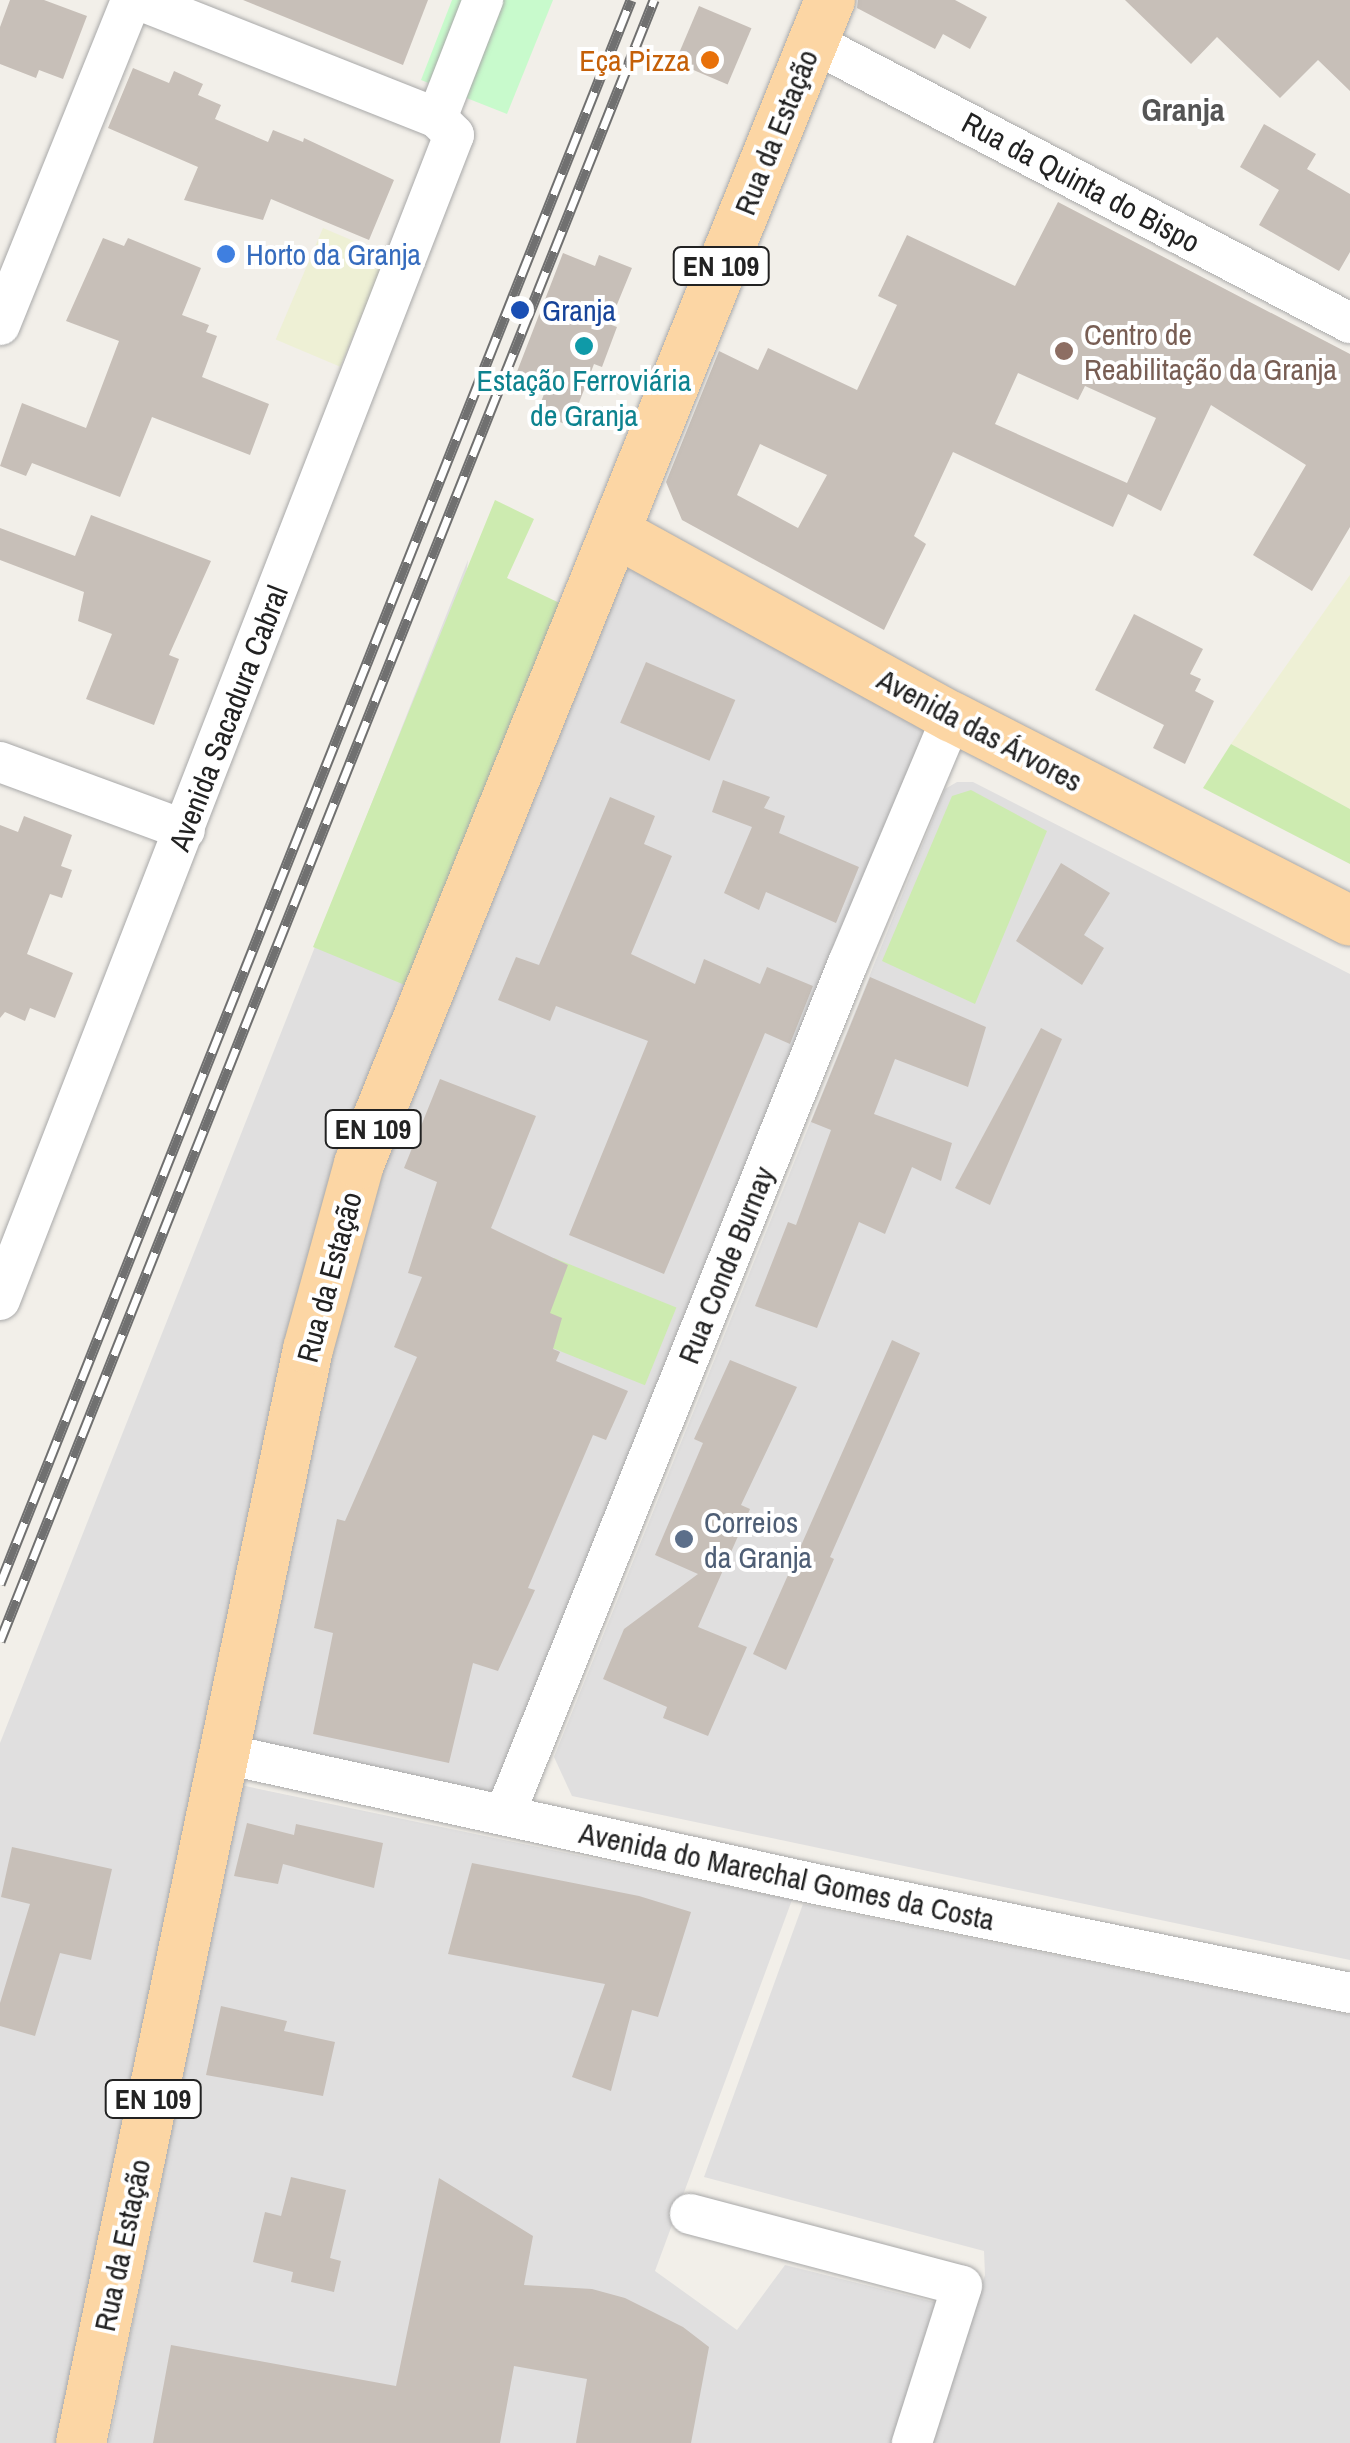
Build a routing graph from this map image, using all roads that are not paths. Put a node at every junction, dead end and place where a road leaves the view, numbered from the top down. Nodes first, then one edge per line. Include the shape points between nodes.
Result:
1 (130, 0) edge
2 (139, 0) edge
3 (484, 0) edge
4 (821, 21) edge
5 (445, 126) junction
6 (1350, 323) edge
7 (0, 325) edge
8 (615, 532) junction
9 (952, 718) junction
10 (0, 762) edge
11 (185, 830) junction
12 (1350, 921) edge
13 (0, 1300) edge
14 (225, 1754) junction
15 (505, 1814) junction
16 (1350, 1992) edge
17 (690, 2214) dead end
18 (81, 2443) edge
19 (912, 2443) edge

1 - 7 street
2 - 5 street
3 - 5 street, Avenida Sacadura Cabral
4 - 6 street, Rua da Quinta do Bispo
4 - 8 main road, Rua da Estação / EN 109
5 - 11 street, Avenida Sacadura Cabral
8 - 9 main road, Avenida das Árvores
8 - 14 main road, Rua da Estação / EN 109 via 359,1164 308,1349
9 - 12 main road, Avenida das Árvores
9 - 15 street, Rua Conde Burnay
10 - 11 street
11 - 13 street, Avenida Sacadura Cabral
14 - 15 street, Avenida do Marechal Gomes da Costa
14 - 18 main road, Rua da Estação / EN 109
15 - 16 street, Avenida do Marechal Gomes da Costa
17 - 19 street via 962,2286

